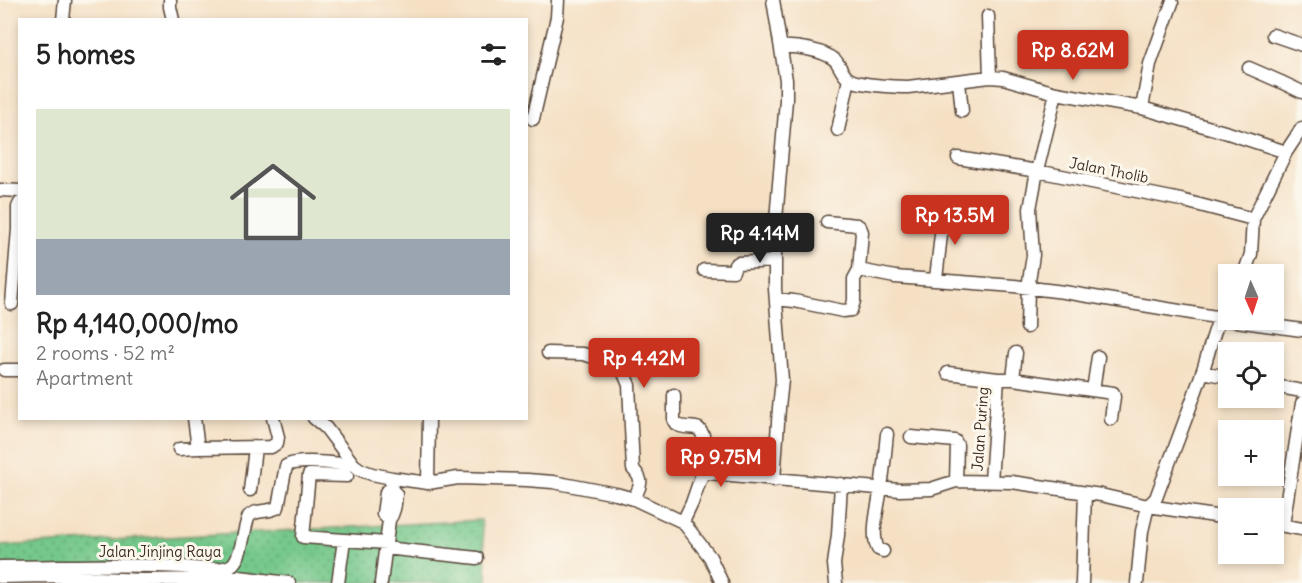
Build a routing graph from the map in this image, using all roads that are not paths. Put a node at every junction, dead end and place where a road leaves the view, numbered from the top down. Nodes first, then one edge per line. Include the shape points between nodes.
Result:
1 (65, 0) edge
2 (170, 0) edge
3 (558, 0) edge
4 (772, 0) edge
5 (1172, 3) dead end
6 (988, 16) dead end
7 (63, 18) edge
8 (173, 18) edge
9 (1273, 35) dead end
10 (1302, 45) edge
11 (782, 47) junction
12 (1249, 68) dead end
13 (990, 77) junction
14 (849, 79) junction
15 (959, 82) junction
16 (1302, 92) edge
17 (1056, 93) junction
18 (1142, 108) junction
19 (962, 111) dead end
20 (533, 119) dead end
21 (1302, 128) edge
22 (838, 130) dead end
23 (1286, 152) junction
24 (958, 158) dead end
25 (1037, 171) junction
26 (0, 190) edge
27 (18, 191) edge
28 (18, 207) edge
29 (944, 208) dead end
30 (1253, 219) junction
31 (826, 222) dead end
32 (18, 229) edge
33 (18, 229) edge
34 (775, 261) junction
35 (1248, 264) edge
36 (704, 270) dead end
37 (859, 270) junction
38 (936, 279) junction
39 (1028, 288) junction
40 (776, 299) junction
41 (12, 304) dead end
42 (1218, 318) edge
43 (1027, 327) dead end
44 (1284, 327) edge
45 (1220, 330) edge
46 (1302, 330) edge
47 (1016, 352) dead end
48 (548, 353) dead end
49 (1098, 357) dead end
50 (4, 370) dead end
51 (18, 370) edge
52 (1202, 372) junction
53 (948, 373) dead end
54 (1218, 375) edge
55 (998, 379) junction
56 (1013, 379) junction
57 (1284, 388) edge
58 (1093, 390) junction
59 (1302, 391) edge
60 (674, 395) dead end
61 (1302, 402) edge
62 (1111, 418) dead end
63 (194, 420) edge
64 (274, 420) edge
65 (316, 420) edge
66 (429, 420) edge
67 (887, 434) dead end
68 (911, 437) dead end
69 (198, 448) junction
70 (255, 448) junction
71 (179, 449) dead end
72 (1298, 452) edge
73 (351, 471) junction
74 (702, 474) junction
75 (774, 480) junction
76 (956, 481) junction
77 (991, 481) junction
78 (428, 483) junction
79 (392, 484) junction
80 (841, 484) junction
81 (881, 488) junction
82 (250, 489) dead end
83 (1085, 493) junction
84 (634, 499) junction
85 (1284, 502) edge
86 (1148, 506) junction
87 (1218, 516) edge
88 (683, 522) junction
89 (1284, 525) edge
90 (1302, 529) edge
91 (344, 540) junction
92 (386, 546) junction
93 (883, 551) dead end
94 (477, 558) dead end
95 (0, 567) edge
96 (0, 577) edge
97 (47, 580) edge
98 (239, 580) edge
99 (95, 581) edge
100 (289, 583) edge
101 (338, 583) edge
102 (381, 583) edge
103 (722, 583) edge
104 (836, 583) edge
105 (1082, 583) edge
106 (1137, 583) edge

1 - 7 street
2 - 8 street
3 - 20 street
4 - 11 street
5 - 18 street via 1150,64
6 - 13 street
9 - 10 street
11 - 14 street via 795,46 830,58
11 - 34 street via 786,100
12 - 16 street
13 - 15 street
13 - 17 street
14 - 15 street via 895,87
14 - 22 street
15 - 19 street
17 - 18 street
17 - 25 street
18 - 23 street
21 - 23 street
23 - 30 street
24 - 25 street, Jalan Tholib
25 - 30 street, Jalan Tholib
25 - 39 street via 1030,209 1033,255
26 - 27 street
28 - 32 street
29 - 38 street
30 - 35 street
31 - 37 street via 860,227
33 - 41 street
34 - 36 street via 738,263 732,271
34 - 40 street
37 - 38 street
37 - 40 street via 854,279 851,310
38 - 39 street
39 - 42 street
39 - 43 street
40 - 75 street via 782,380
44 - 46 street
45 - 52 street
47 - 56 street
48 - 84 street via 583,354 607,361 622,371 629,385 633,469 640,476
49 - 58 street
50 - 51 street
52 - 54 street
52 - 86 street via 1156,498
53 - 55 street
55 - 56 street
55 - 77 street, Jalan Puring
56 - 58 street
57 - 59 street
58 - 62 street via 1113,393
60 - 74 street via 676,424 699,429 703,435
61 - 72 street
63 - 69 street
64 - 70 street via 277,443
65 - 73 street via 326,428
66 - 78 street
67 - 81 street
68 - 76 street via 955,441
69 - 70 street
69 - 71 street
70 - 82 street
72 - 85 street
73 - 79 street via 361,470
73 - 91 street via 309,475 303,537
73 - 95 street, Jalan Jinjing Raya via 304,462 286,466 278,507 249,516 239,552 228,567
74 - 75 street
74 - 88 street
75 - 80 street
76 - 77 street
76 - 81 street via 931,489
77 - 83 street
78 - 79 street
78 - 84 street via 458,478 553,482
79 - 92 street via 386,492 383,514 389,520
80 - 81 street
80 - 104 street
81 - 93 street via 874,533 876,546
83 - 86 street
83 - 105 street
84 - 88 street
86 - 87 street
86 - 106 street
88 - 103 street via 710,557
89 - 90 street
91 - 92 street
91 - 101 street
92 - 94 street
92 - 102 street
96 - 97 street
97 - 99 street
98 - 99 street
98 - 100 street

